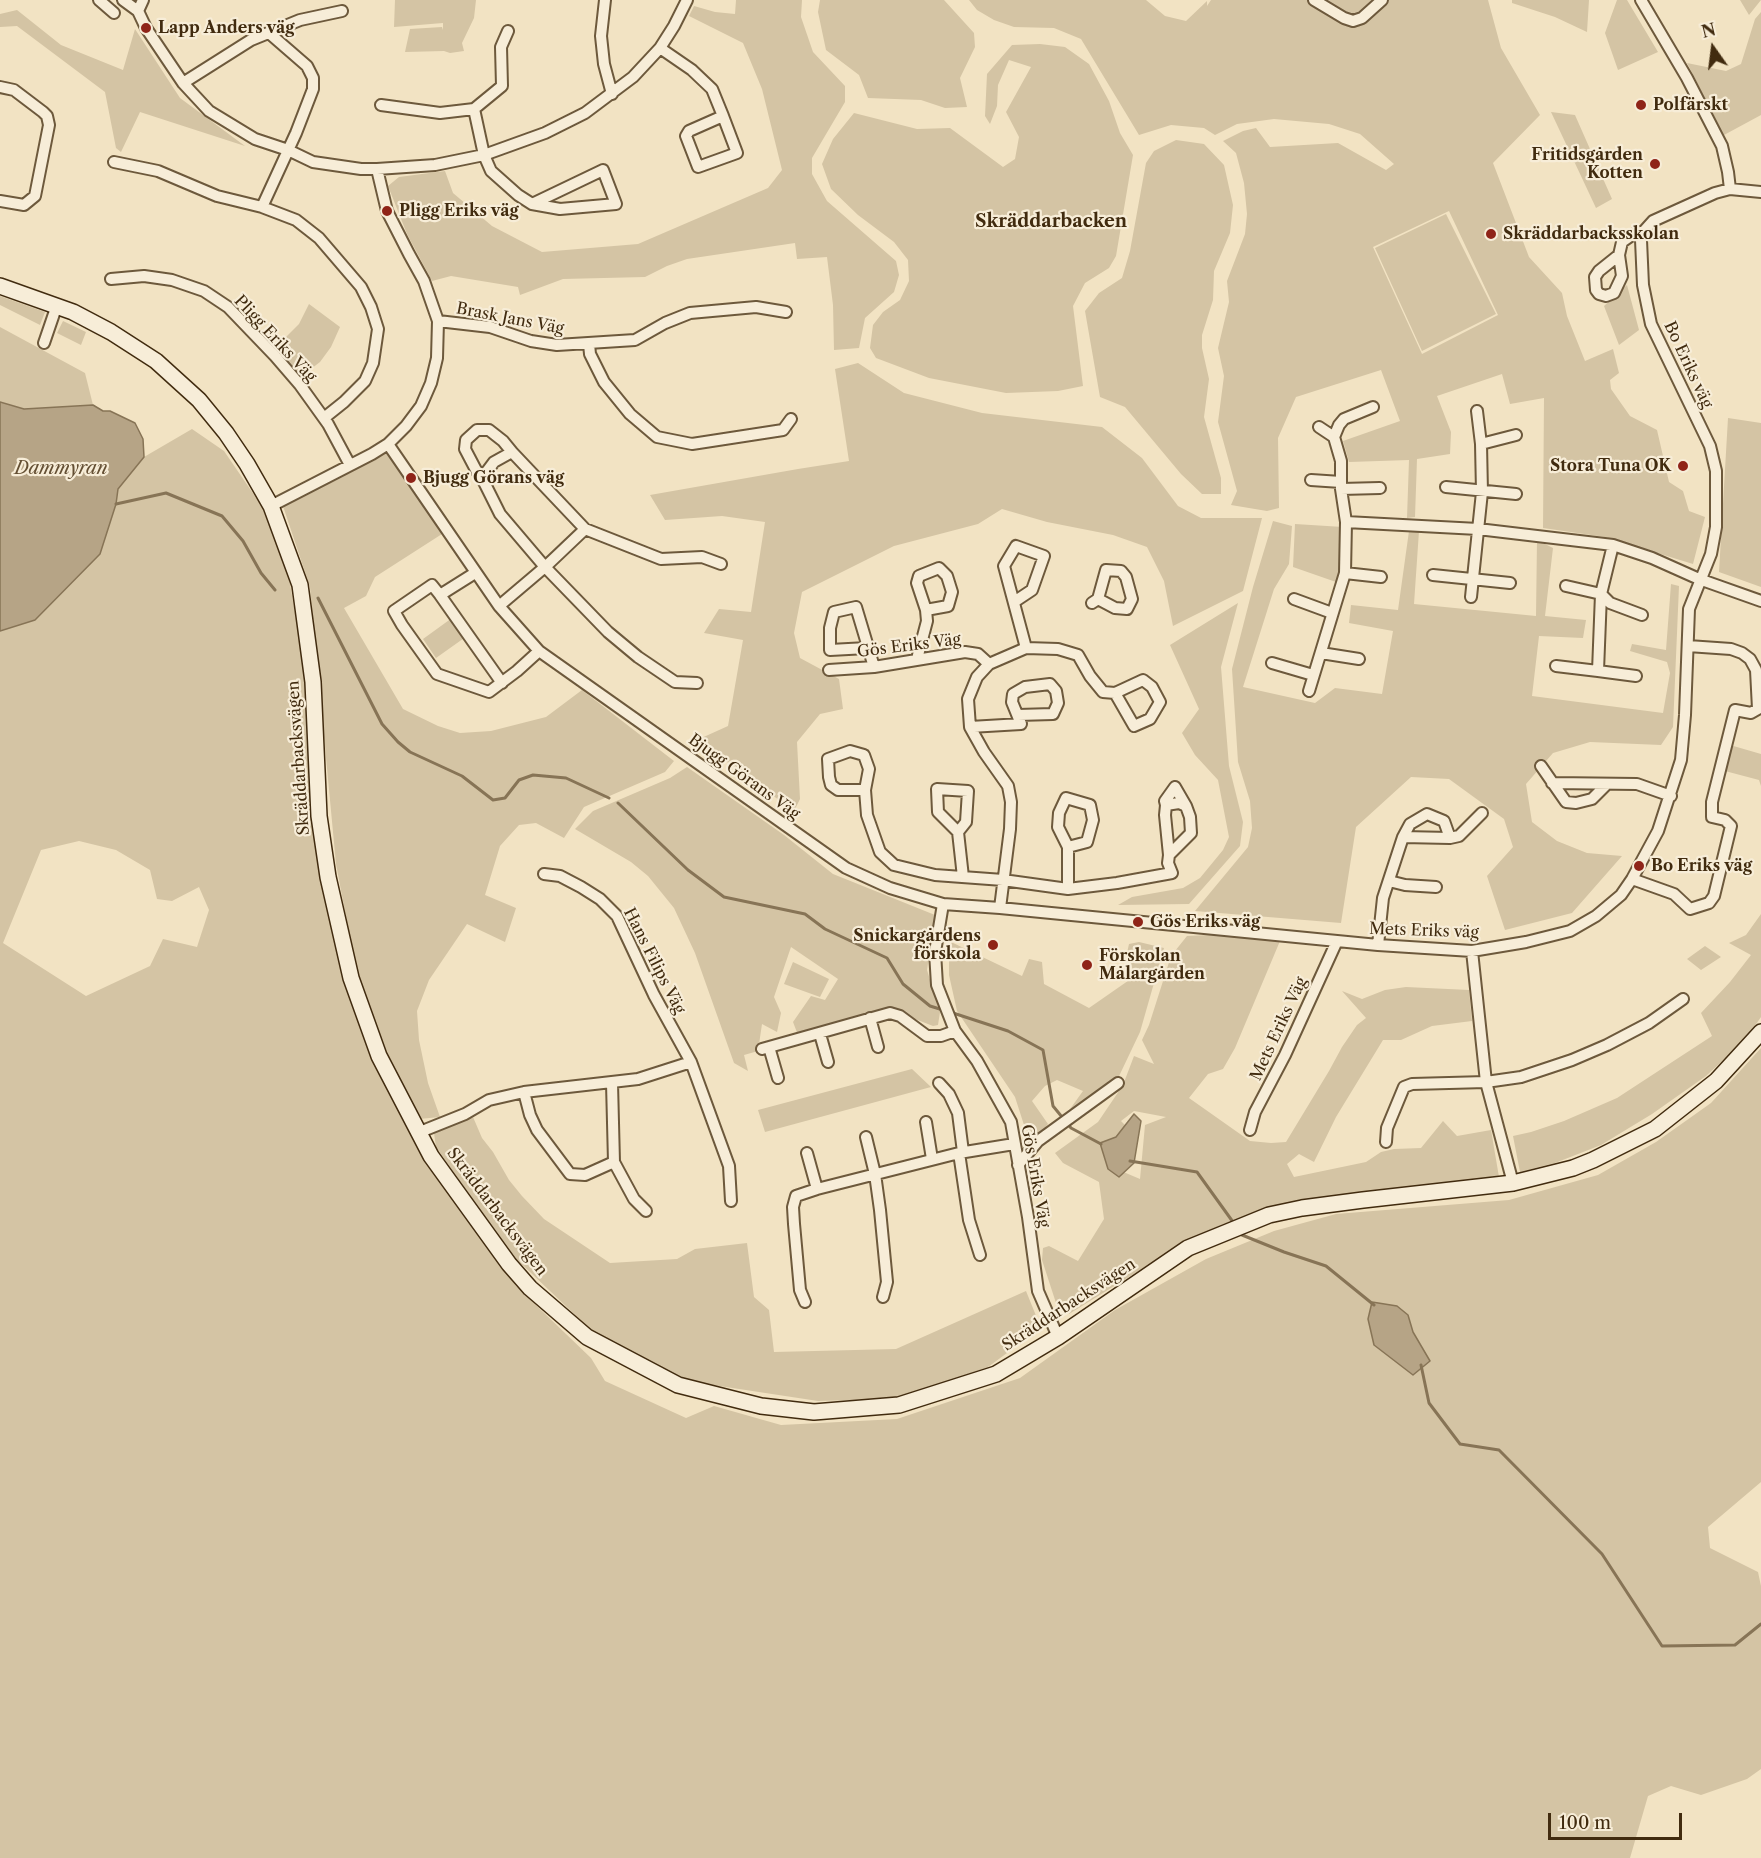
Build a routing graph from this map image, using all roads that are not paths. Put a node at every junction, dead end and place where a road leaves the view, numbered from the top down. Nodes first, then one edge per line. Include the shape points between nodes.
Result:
1 (99, 0) edge
2 (123, 0) edge
3 (605, 0) edge
4 (687, 0) edge
5 (1314, 0) edge
6 (1382, 0) edge
7 (1641, 0) edge
8 (139, 4) edge
9 (342, 10) dead end
10 (114, 12) dead end
11 (508, 31) dead end
12 (269, 33) junction
13 (660, 48) junction
14 (183, 83) junction
15 (0, 87) edge
16 (612, 94) junction
17 (381, 105) dead end
18 (474, 109) junction
19 (723, 116) junction
20 (288, 150) junction
21 (484, 155) junction
22 (114, 162) dead end
23 (377, 169) junction
24 (1730, 189) junction
25 (1761, 192) edge
26 (0, 201) edge
27 (532, 204) junction
28 (262, 207) junction
29 (1644, 231) junction
30 (1619, 255) dead end
31 (111, 279) dead end
32 (0, 286) edge
33 (57, 306) junction
34 (786, 312) dead end
35 (438, 321) junction
36 (44, 343) dead end
37 (589, 344) junction
38 (1373, 407) dead end
39 (1477, 411) dead end
40 (324, 418) junction
41 (791, 419) dead end
42 (1319, 426) dead end
43 (1516, 435) dead end
44 (1334, 437) junction
45 (388, 444) junction
46 (1480, 444) junction
47 (512, 452) junction
48 (350, 465) junction
49 (482, 478) junction
50 (1311, 480) dead end
51 (1341, 485) junction
52 (1446, 487) dead end
53 (1380, 488) dead end
54 (1482, 492) junction
55 (1516, 494) dead end
56 (271, 506) junction
57 (1346, 522) junction
58 (585, 529) junction
59 (1478, 529) junction
60 (1613, 545) junction
61 (720, 564) dead end
62 (545, 567) junction
63 (475, 573) junction
64 (1345, 573) junction
65 (1434, 575) dead end
66 (1381, 577) dead end
67 (1473, 579) junction
68 (1699, 579) junction
69 (1510, 583) dead end
70 (1566, 586) dead end
71 (1601, 594) junction
72 (440, 595) junction
73 (1471, 597) dead end
74 (1294, 599) dead end
75 (1761, 601) edge
76 (1014, 602) junction
77 (499, 606) junction
78 (926, 610) dead end
79 (1332, 613) junction
80 (1642, 615) dead end
81 (1688, 646) junction
82 (867, 648) junction
83 (1026, 648) junction
84 (539, 651) junction
85 (1321, 653) junction
86 (917, 659) junction
87 (1359, 659) dead end
88 (1272, 663) dead end
89 (989, 664) junction
90 (874, 666) junction
91 (1556, 666) dead end
92 (829, 670) dead end
93 (1598, 670) junction
94 (1312, 675) junction
95 (1636, 676) dead end
96 (502, 683) junction
97 (697, 683) dead end
98 (1309, 691) dead end
99 (1115, 693) junction
100 (1018, 715) dead end
101 (970, 727) junction
102 (1541, 766) dead end
103 (1552, 783) junction
104 (1607, 784) junction
105 (865, 790) junction
106 (1671, 796) junction
107 (1166, 805) junction
108 (1186, 806) junction
109 (1482, 813) dead end
110 (957, 832) dead end
111 (1403, 837) junction
112 (1450, 838) junction
113 (1068, 847) junction
114 (1169, 855) junction
115 (544, 874) dead end
116 (963, 877) junction
117 (1632, 879) junction
118 (1003, 880) junction
119 (1389, 881) junction
120 (1437, 887) dead end
121 (1068, 889) junction
122 (942, 904) junction
123 (1000, 908) junction
124 (1578, 926) joint
125 (1336, 940) junction
126 (1378, 945) junction
127 (1472, 951) junction
128 (1683, 999) dead end
129 (870, 1018) junction
130 (955, 1031) junction
131 (1761, 1032) edge
132 (820, 1034) junction
133 (878, 1047) dead end
134 (691, 1062) junction
135 (828, 1062) dead end
136 (778, 1078) dead end
137 (1486, 1082) junction
138 (612, 1083) junction
139 (939, 1083) dead end
140 (1118, 1083) dead end
141 (524, 1092) junction
142 (926, 1122) dead end
143 (1250, 1130) dead end
144 (420, 1132) junction
145 (866, 1137) dead end
146 (1386, 1142) dead end
147 (1014, 1144) junction
148 (961, 1152) junction
149 (807, 1153) dead end
150 (932, 1159) junction
151 (614, 1162) junction
152 (1018, 1166) junction
153 (875, 1174) junction
154 (1513, 1183) junction
155 (817, 1189) junction
156 (731, 1201) dead end
157 (646, 1211) dead end
158 (980, 1255) dead end
159 (883, 1298) dead end
160 (805, 1302) dead end
161 (1059, 1337) junction

1 - 10 street
2 - 8 street
3 - 16 street via 601,36
4 - 13 street
5 - 6 street via 1352,21 1362,18
7 - 24 street via 1722,146
8 - 14 street via 146,28
9 - 12 street via 300,20
11 - 18 street via 501,47 502,86
12 - 14 street
12 - 20 street via 307,66 313,78 313,89
13 - 16 street
13 - 19 street via 712,89
14 - 20 street via 209,111 255,139
15 - 26 street via 14,90 43,112 49,125 35,196 24,205
16 - 21 street via 545,133
17 - 18 street via 440,113
18 - 21 street
19 - 19 street via 686,136 698,167 736,153
20 - 23 street via 314,162
20 - 28 street
21 - 23 street via 435,165
21 - 27 street via 491,171
22 - 28 street via 158,171 217,196
23 - 35 street via 387,211 424,281
24 - 25 street
24 - 29 street via 1653,221
27 - 27 street via 603,170 616,204 560,209
28 - 40 street via 296,219 320,238 362,287 378,329 374,363 365,381
29 - 30 street via 1622,242
29 - 68 street, Bo Eriks väg via 1643,285 1651,324 1710,446 1716,471 1716,527 1711,554
31 - 40 street, Pligg Eriks Väg via 144,276 204,291 228,307 275,356
32 - 33 street, Skräddarbacksvägen
33 - 36 street
33 - 56 street, Skräddarbacksvägen via 111,332 156,361 199,400 242,456
34 - 37 street, Brask Jans Väg via 756,307 690,313 635,340
35 - 37 street, Brask Jans Väg via 490,327 557,345
35 - 45 street via 437,358 431,383 421,406
37 - 41 street via 604,382 630,414 657,437 692,444 783,430
38 - 44 street via 1344,420
39 - 46 street
40 - 48 street, Pligg Eriks Väg
42 - 44 street
43 - 46 street
44 - 51 street via 1341,461
45 - 48 street
45 - 63 street, Bjugg Görans Väg
46 - 54 street
47 - 49 street via 495,462
47 - 49 street via 489,430 477,430 466,440 465,449
47 - 58 street
48 - 56 street
49 - 62 street via 500,513
50 - 51 street
51 - 53 street
51 - 57 street
52 - 54 street
54 - 55 street
54 - 59 street
56 - 144 street, Skräddarbacksvägen via 300,585 313,682 319,816 351,978 379,1056
57 - 59 street
57 - 64 street
58 - 61 street via 661,559 702,557
58 - 62 street
59 - 60 street
59 - 67 street
60 - 68 street
60 - 71 street
62 - 77 street
62 - 97 street via 638,657 675,682
63 - 72 street
63 - 77 street, Bjugg Görans Väg
64 - 66 street
64 - 79 street
65 - 67 street
67 - 69 street
67 - 73 street
68 - 75 street
68 - 81 street, Bo Eriks väg via 1689,609
70 - 71 street
71 - 80 street via 1610,603
71 - 93 street
72 - 96 street
72 - 96 street via 432,585 394,611 437,674 489,692
74 - 79 street
76 - 76 street via 1004,566 1016,546 1044,556 1032,590
76 - 83 street
77 - 84 street, Bjugg Görans Väg
78 - 86 street, Gös Eriks Väg
79 - 85 street
81 - 106 street, Bo Eriks väg via 1681,760
81 - 117 street via 1731,649 1750,659 1756,670 1758,709 1751,713 1735,710 1712,802 1712,818 1725,820 1731,826 1714,896 1708,903 1690,909 1674,894
82 - 82 street, Gös Eriks Väg via 856,607 834,612 830,650
82 - 90 street, Gös Eriks Väg
83 - 89 street
83 - 99 street via 1058,649 1078,656 1103,692
84 - 96 street
84 - 122 street, Bjugg Görans Väg via 846,868 890,888
85 - 87 street
85 - 94 street
86 - 89 street, Gös Eriks Väg via 965,652 978,654
86 - 90 street, Gös Eriks Väg
88 - 94 street
89 - 101 street via 977,677 968,699
90 - 92 street, Gös Eriks Väg
91 - 93 street
93 - 95 street
94 - 98 street
99 - 99 street via 1134,726 1150,719 1160,702 1143,680
100 - 101 street via 1021,724
101 - 118 street via 1008,786 1010,829
102 - 103 street
103 - 104 street
103 - 104 street via 1566,802 1576,803 1592,799
104 - 106 street via 1637,784
105 - 105 street via 869,769 864,755 850,751 828,759 831,785 838,790
105 - 116 street via 874,840 894,865
106 - 117 street, Bo Eriks väg via 1658,831
107 - 108 street
107 - 108 street via 1175,787
107 - 114 street
108 - 114 street via 1191,833
109 - 112 street via 1459,836
110 - 116 street
111 - 112 street
111 - 112 street via 1410,824 1427,814 1444,821
111 - 119 street
113 - 113 street via 1087,842 1093,820 1090,805 1066,798 1058,827
113 - 121 street
114 - 121 street via 1172,873
115 - 134 street, Hans Filips Väg via 560,876 581,887 617,916
116 - 118 street
117 - 124 street, Bo Eriks väg via 1621,895
118 - 121 street
118 - 123 street
119 - 120 street
119 - 126 street via 1383,898
122 - 123 street
122 - 130 street, Gös Eriks Väg via 935,952 937,985
123 - 125 street
124 - 127 street, Mets Eriks väg via 1526,942
125 - 126 street, Mets Eriks väg
125 - 143 street, Mets Eriks Väg
126 - 127 street, Mets Eriks väg
127 - 137 street
128 - 137 street via 1649,1023 1590,1053 1521,1077
129 - 130 street via 890,1012 927,1036
129 - 132 street
129 - 133 street
130 - 147 street, Gös Eriks Väg via 1004,1107
131 - 154 street, Skräddarbacksvägen via 1716,1081 1655,1129 1573,1168
132 - 135 street
132 - 136 street via 766,1048
134 - 138 street
134 - 156 street, Hans Filips Väg via 729,1166
137 - 146 street via 1404,1087 1387,1128
137 - 154 street
138 - 141 street
138 - 151 street
139 - 148 street via 958,1113
140 - 152 street via 1038,1141
141 - 144 street via 489,1100
141 - 151 street via 537,1130 570,1174 585,1175
142 - 150 street
144 - 161 street, Skräddarbacksvägen via 438,1165 530,1288 587,1336 678,1385 761,1406 814,1412 899,1405 996,1374
145 - 153 street
147 - 148 street
147 - 152 street, Gös Eriks Väg
148 - 150 street
148 - 158 street via 969,1220
149 - 155 street
150 - 153 street
151 - 157 street via 634,1199
152 - 161 street, Gös Eriks Väg via 1038,1291
153 - 155 street
153 - 159 street via 887,1282
154 - 161 street, Skräddarbacksvägen via 1269,1215 1188,1248
155 - 160 street via 796,1196 793,1207 800,1290

